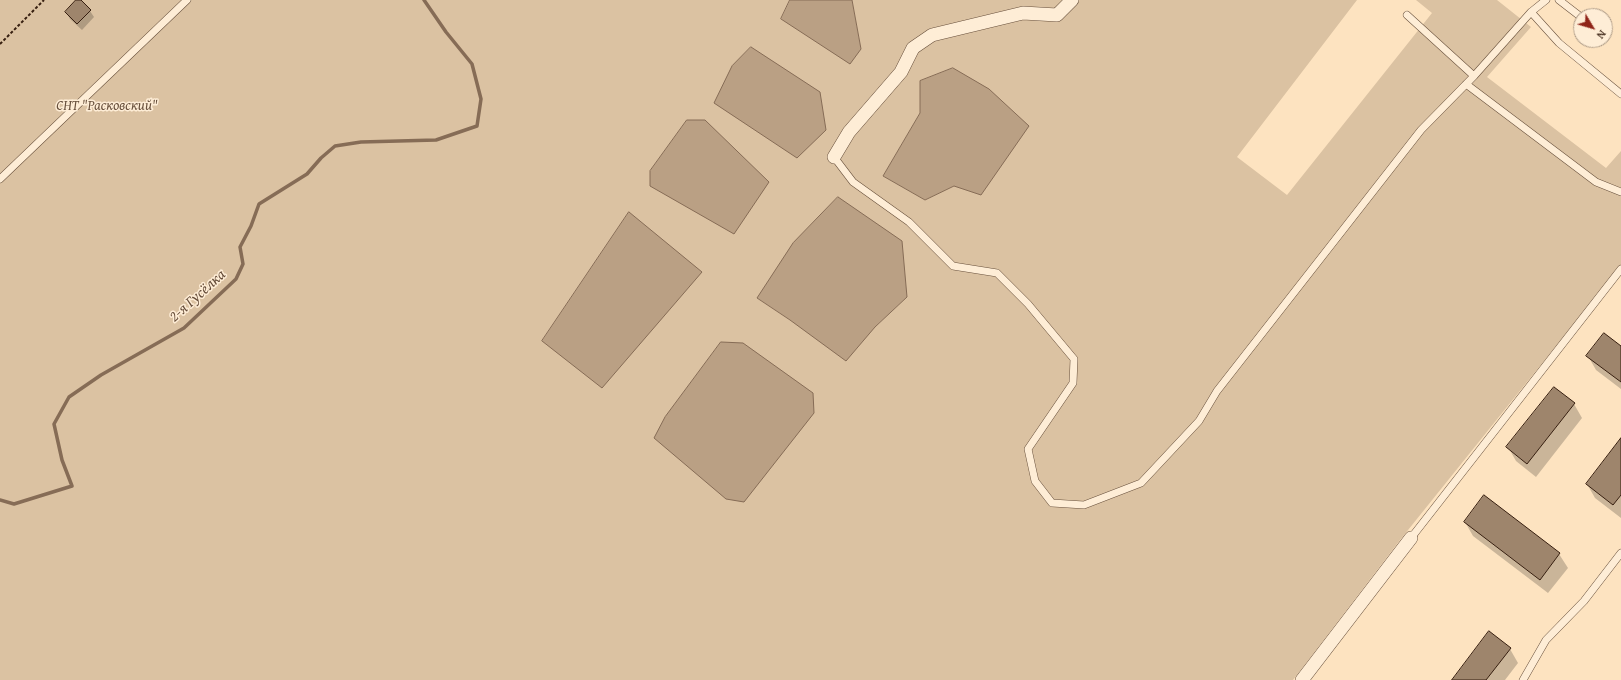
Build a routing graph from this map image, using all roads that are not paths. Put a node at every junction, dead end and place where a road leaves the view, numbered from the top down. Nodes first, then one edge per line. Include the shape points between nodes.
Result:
1 (187, 0) edge
2 (1072, 0) edge
3 (1546, 0) edge
4 (1559, 0) edge
5 (1573, 11) edge
6 (1531, 12) junction
7 (1407, 15) dead end
8 (1474, 76) junction
9 (1466, 84) junction
10 (1621, 94) edge
11 (834, 157) joint
12 (0, 179) edge
13 (1621, 192) edge
14 (1621, 269) edge
15 (1411, 538) joint
16 (1621, 553) edge
17 (1302, 680) edge
18 (1523, 680) edge

1 - 12 lane
2 - 11 street via 1056,14 1022,13 932,35 913,48 901,72 849,132
3 - 6 lane
4 - 5 lane
6 - 8 lane
6 - 10 lane via 1558,43
7 - 8 lane
8 - 9 lane
9 - 11 lane via 1421,130 1218,391 1200,421 1141,483 1084,506 1052,503 1035,481 1028,449 1074,383 1074,359 1028,304 997,273 953,266 909,222 853,182
9 - 13 lane via 1596,182
14 - 15 lane
15 - 17 street
16 - 18 lane via 1584,601 1546,640

